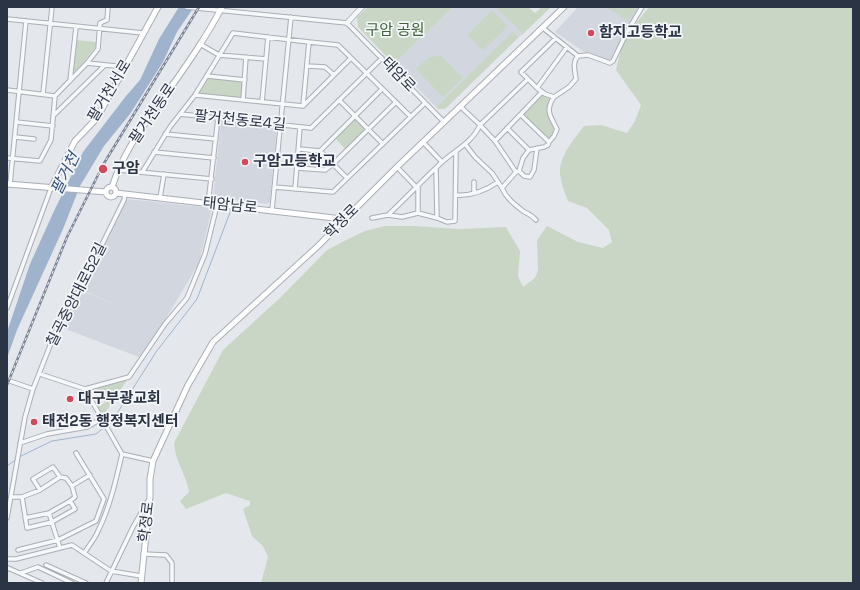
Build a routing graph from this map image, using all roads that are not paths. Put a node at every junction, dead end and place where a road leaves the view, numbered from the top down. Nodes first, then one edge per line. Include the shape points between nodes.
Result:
1 (52, 7) edge
2 (108, 7) edge
3 (158, 7) edge
4 (186, 7) edge
5 (362, 7) edge
6 (564, 7) edge
7 (642, 7) edge
8 (222, 8) edge
9 (291, 17) junction
10 (7, 19) edge
11 (26, 21) junction
12 (346, 23) junction
13 (50, 24) junction
14 (76, 27) junction
15 (543, 28) junction
16 (100, 29) junction
17 (143, 33) junction
18 (268, 37) junction
19 (555, 39) junction
20 (288, 40) junction
21 (309, 42) junction
22 (200, 44) junction
23 (567, 47) junction
24 (219, 55) junction
25 (578, 56) junction
26 (246, 57) junction
27 (382, 58) junction
28 (266, 59) junction
29 (350, 59) junction
30 (88, 63) junction
31 (105, 65) junction
32 (307, 66) junction
33 (125, 67) junction
34 (366, 74) junction
35 (334, 75) junction
36 (206, 76) junction
37 (528, 79) junction
38 (245, 80) junction
39 (70, 81) junction
40 (537, 88) junction
41 (382, 89) junction
42 (7, 90) edge
43 (19, 92) junction
44 (542, 92) junction
45 (43, 94) junction
46 (195, 95) junction
47 (55, 96) junction
48 (554, 97) junction
49 (244, 100) junction
50 (339, 100) junction
51 (262, 102) junction
52 (396, 102) junction
53 (282, 103) junction
54 (425, 103) junction
55 (303, 106) junction
56 (460, 107) junction
57 (180, 114) junction
58 (521, 115) junction
59 (53, 116) junction
60 (355, 116) junction
61 (410, 116) junction
62 (218, 118) junction
63 (16, 122) junction
64 (444, 122) junction
65 (280, 125) junction
66 (480, 125) junction
67 (52, 126) junction
68 (300, 127) junction
69 (507, 128) junction
70 (368, 129) junction
71 (166, 134) junction
72 (15, 137) junction
73 (34, 139) dead end
74 (216, 139) junction
75 (495, 141) junction
76 (423, 142) junction
77 (549, 142) junction
78 (383, 144) junction
79 (465, 144) junction
80 (537, 148) junction
81 (299, 149) junction
82 (528, 150) junction
83 (320, 151) junction
84 (154, 152) junction
85 (456, 152) junction
86 (7, 158) edge
87 (13, 158) junction
88 (214, 158) junction
89 (442, 162) junction
90 (333, 164) junction
91 (297, 168) junction
92 (396, 168) junction
93 (436, 168) junction
94 (118, 170) junction
95 (143, 172) junction
96 (517, 172) junction
97 (164, 174) junction
98 (212, 178) junction
99 (347, 178) junction
100 (474, 182) dead end
101 (498, 182) junction
102 (8, 184) edge
103 (112, 187) junction
104 (274, 187) junction
105 (418, 187) junction
106 (53, 188) junction
107 (502, 188) junction
108 (295, 189) junction
109 (106, 192) junction
110 (116, 193) junction
111 (474, 193) junction
112 (125, 194) junction
113 (456, 194) junction
114 (160, 198) junction
115 (208, 204) junction
116 (217, 204) junction
117 (272, 210) junction
118 (418, 213) junction
119 (388, 215) junction
120 (372, 218) dead end
121 (437, 218) junction
122 (536, 220) dead end
123 (343, 221) junction
124 (7, 308) edge
125 (40, 374) junction
126 (7, 380) edge
127 (34, 389) junction
128 (85, 389) junction
129 (101, 419) junction
130 (20, 443) junction
131 (76, 453) dead end
132 (122, 454) junction
133 (153, 460) junction
134 (90, 475) junction
135 (60, 477) junction
136 (72, 486) junction
137 (40, 490) junction
138 (11, 497) junction
139 (22, 497) junction
140 (150, 497) junction
141 (70, 501) junction
142 (8, 502) edge
143 (49, 513) junction
144 (7, 518) edge
145 (25, 518) junction
146 (52, 522) junction
147 (58, 540) junction
148 (60, 548) junction
149 (18, 550) dead end
150 (85, 552) junction
151 (143, 554) junction
152 (7, 559) edge
153 (7, 569) edge
154 (44, 570) junction
155 (111, 571) junction
156 (21, 573) junction
157 (141, 576) junction
158 (42, 583) edge
159 (72, 583) edge
160 (86, 583) edge
161 (106, 583) edge
162 (141, 583) edge
163 (172, 583) edge

1 - 13 street
2 - 16 street via 107,20 100,23
3 - 17 main road, 팔거천서로
4 - 8 street
5 - 12 street
6 - 15 main road, 학정로
7 - 25 street via 614,61 610,63 588,55
8 - 9 street
8 - 22 main road, 팔거천동로
9 - 12 street
9 - 20 street
10 - 11 street
11 - 13 street
11 - 43 street
12 - 27 street, 태암로
13 - 14 street
13 - 45 street
14 - 16 street
14 - 39 street
15 - 19 street
15 - 56 main road, 학정로
16 - 17 street
16 - 30 street via 98,49
17 - 33 main road, 팔거천서로
18 - 20 street
18 - 24 street, 팔거천동로4길 via 233,33
18 - 28 street
19 - 23 street
19 - 37 street via 521,72
20 - 21 street
20 - 53 street
21 - 29 street via 338,45
21 - 32 street
22 - 24 street
22 - 94 main road, 팔거천동로 via 146,121
23 - 25 street
23 - 40 street
24 - 26 street
24 - 36 street, 팔거천동로4길
25 - 48 street via 574,65 576,79
26 - 28 street
26 - 38 street
27 - 34 street, 팔거천동로4길
27 - 54 street, 태암로
28 - 51 street
29 - 34 street
29 - 35 street
30 - 31 street
30 - 39 street
31 - 33 street
31 - 59 street
32 - 35 street via 325,67
32 - 55 street
33 - 106 main road, 팔거천서로 via 97,118 75,141
34 - 41 street
34 - 50 street, 팔거천동로4길
35 - 55 street
36 - 38 street
36 - 46 street, 팔거천동로4길
37 - 40 street
37 - 66 street
38 - 49 street
39 - 47 street
40 - 44 street
41 - 52 street
41 - 60 street
42 - 43 street
43 - 45 street
43 - 63 street
44 - 48 street
44 - 58 street
45 - 47 street
46 - 49 street
46 - 57 street, 팔거천동로4길
47 - 59 street
48 - 77 street via 549,114 557,129
49 - 51 street
50 - 60 street
50 - 68 street, 팔거천동로4길 via 311,128
51 - 53 street
52 - 61 street
52 - 70 street
53 - 55 street
53 - 65 street
54 - 61 street
54 - 64 street, 태암로
56 - 64 main road, 학정로
56 - 66 street
57 - 62 street, 팔거천동로4길
57 - 71 street, 팔거천동로4길
58 - 69 street
58 - 77 street
59 - 67 street
60 - 70 street
60 - 83 street
61 - 78 street
62 - 65 street, 팔거천동로4길
62 - 74 street
63 - 67 street
63 - 72 street
64 - 76 main road, 학정로
65 - 68 street, 팔거천동로4길
65 - 104 street
66 - 75 street
66 - 79 street via 476,134
67 - 87 street via 51,140 40,161
68 - 81 street, 팔거천동로4길
69 - 75 street
69 - 82 street
70 - 78 street
70 - 90 street
71 - 74 street
71 - 84 street, 팔거천동로4길
72 - 73 street
72 - 87 street
74 - 88 street
75 - 96 street
76 - 89 street
76 - 92 main road, 학정로
77 - 80 street via 548,145
78 - 99 street
79 - 85 street
79 - 101 street
80 - 82 street
80 - 96 street via 534,170 530,177
81 - 83 street, 팔거천동로4길
81 - 91 street
82 - 96 street
83 - 90 street
84 - 88 street
84 - 95 street, 팔거천동로4길
85 - 89 street
85 - 113 street
86 - 87 street
87 - 102 street
88 - 98 street
89 - 93 street
90 - 91 street via 325,170
90 - 99 street
91 - 108 street
92 - 105 street
92 - 123 main road, 학정로
93 - 105 street
93 - 121 street
94 - 95 street
94 - 103 main road, 팔거천동로
95 - 97 street
96 - 107 street
97 - 98 street
97 - 114 street
98 - 115 street
99 - 108 street via 333,192
100 - 111 street
101 - 107 street
101 - 111 street via 487,190
102 - 106 main road
103 - 109 main road
103 - 110 main road
104 - 108 street
104 - 117 street
105 - 118 street
105 - 119 street
106 - 109 main road
106 - 124 street
107 - 122 street via 505,196
109 - 110 main road via 109,197
110 - 112 main road, 태암남로
111 - 113 street
112 - 114 main road, 태암남로
112 - 125 street, 칠곡중앙대로52길 via 79,291 57,328
113 - 121 street via 455,221 446,222
114 - 115 main road, 태암남로
115 - 116 main road, 태암남로
116 - 117 main road, 태암남로
116 - 128 street via 205,254 187,298 165,324 129,377
117 - 123 main road, 태암남로
118 - 119 street via 402,218
118 - 121 street
119 - 120 street
123 - 133 main road, 학정로 via 213,342 188,385
125 - 127 street, 칠곡중앙대로52길
125 - 128 street
126 - 127 street
127 - 130 street, 칠곡중앙대로52길
128 - 129 street
129 - 130 street via 88,427 47,434
129 - 132 street
130 - 138 street, 칠곡중앙대로52길
131 - 134 street
132 - 133 street
132 - 150 street via 106,511 98,532
133 - 140 main road, 학정로
134 - 136 street
134 - 147 street via 104,499 96,521
135 - 136 street via 66,478
135 - 137 street
135 - 137 street via 53,466 33,479
136 - 141 street via 75,497
137 - 139 street
138 - 139 street
138 - 142 street
139 - 145 street
140 - 151 main road, 학정로
140 - 155 street
141 - 143 street
141 - 146 street via 75,510
142 - 144 street
143 - 145 street
143 - 146 street
145 - 146 street via 27,528
146 - 147 street
147 - 148 street
147 - 149 street
148 - 150 street via 72,545
148 - 152 street
150 - 155 street
151 - 157 main road, 학정로
151 - 163 street via 166,555 172,562
153 - 156 street
154 - 156 street via 38,568
154 - 159 street
154 - 160 street via 47,564
155 - 157 street
155 - 161 street
156 - 158 street
157 - 162 main road, 학정로

